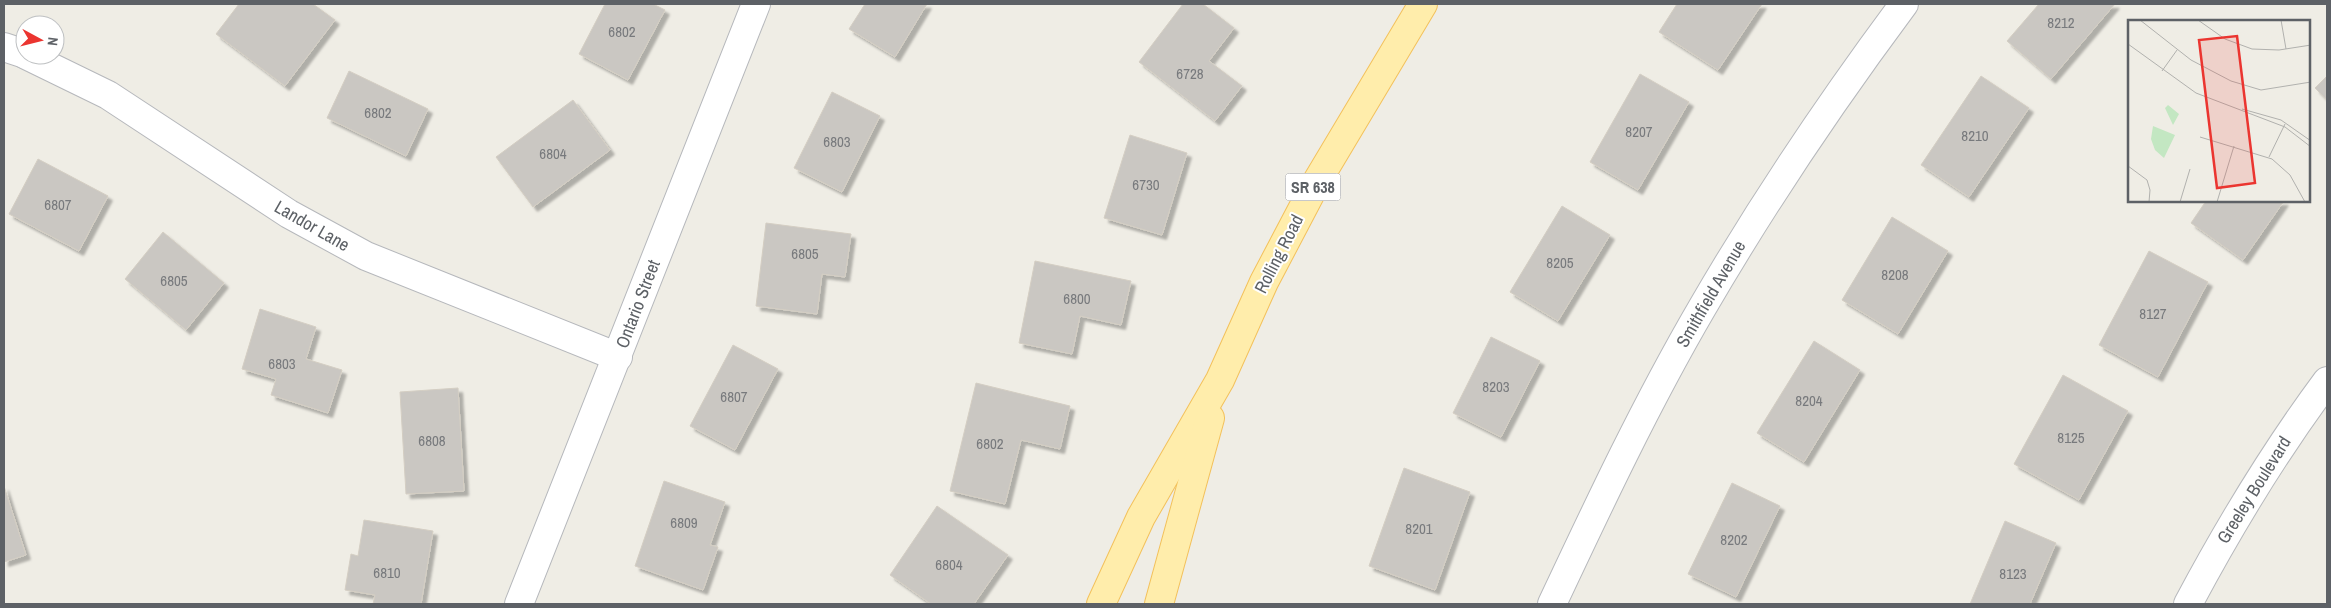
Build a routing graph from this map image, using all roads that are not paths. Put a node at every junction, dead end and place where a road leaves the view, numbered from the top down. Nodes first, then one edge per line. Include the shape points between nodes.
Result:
1 (756, 4) edge
2 (1423, 4) edge
3 (1904, 4) edge
4 (46, 65) edge
5 (618, 356) junction
6 (1220, 380) junction
7 (2327, 381) edge
8 (519, 604) edge
9 (1101, 604) edge
10 (1159, 604) edge
11 (1552, 604) edge
12 (2188, 604) edge

1 - 5 street, Ontario Street
2 - 6 main road, Rolling Road / SR 638 via 1316,184 1264,282
3 - 11 street, Smithfield Avenue via 1845,83 1772,192 1701,309 1637,427
4 - 5 street, Landor Lane via 108,95 289,214 366,256
5 - 8 street, Ontario Street
6 - 9 main road, Rolling Road / SR 638 via 1141,517
6 - 10 main road, Rolling Road / SR 638
7 - 12 street, Greeley Boulevard via 2300,417 2219,546

